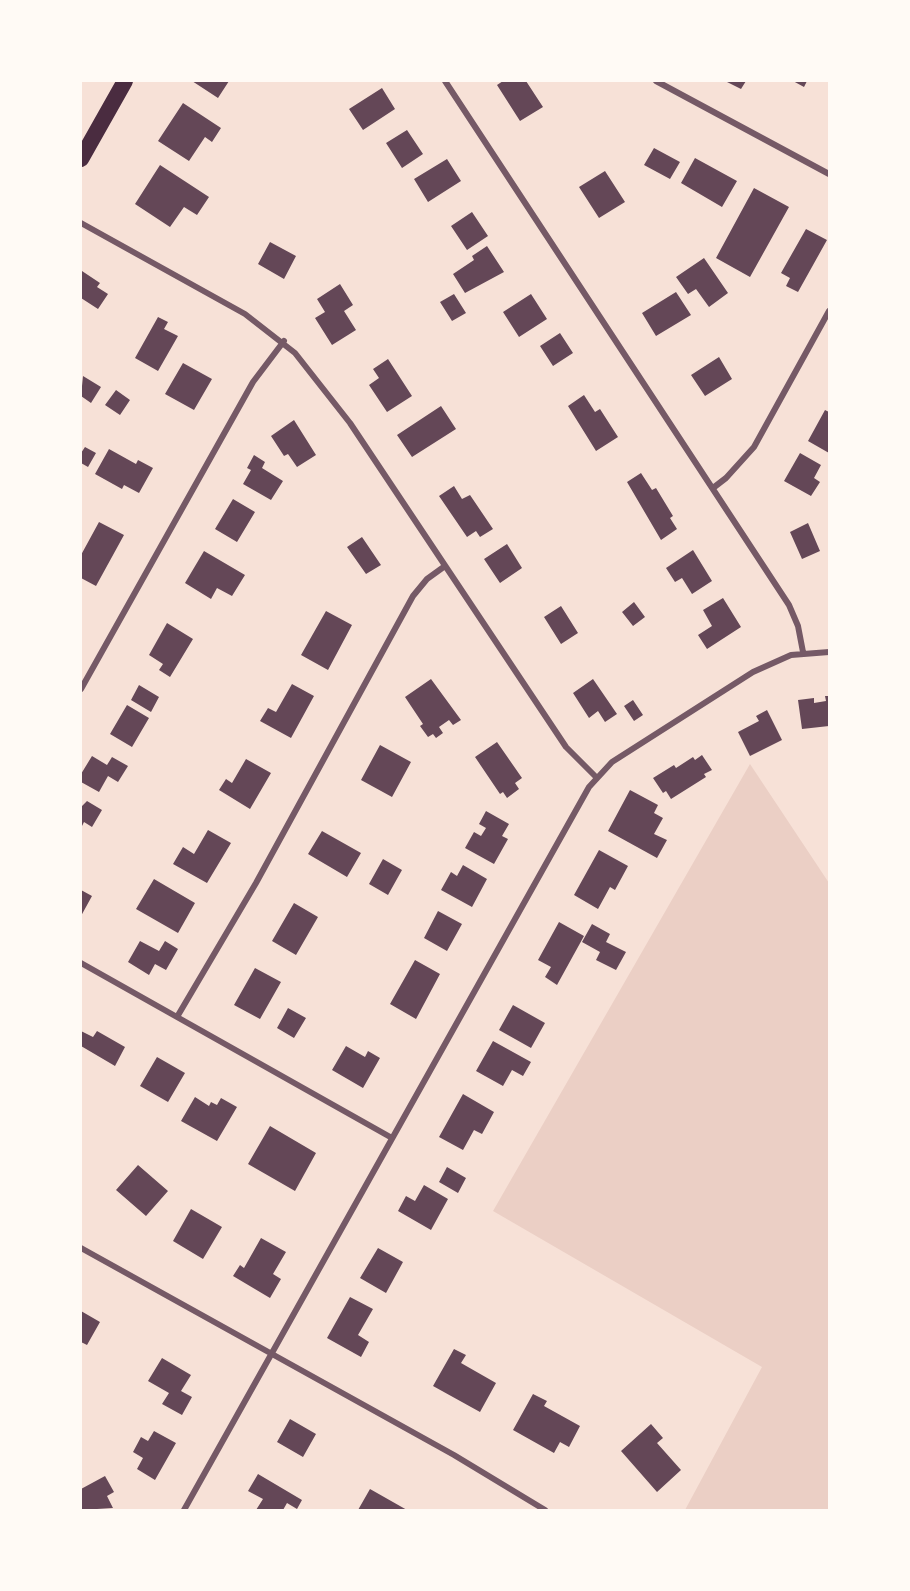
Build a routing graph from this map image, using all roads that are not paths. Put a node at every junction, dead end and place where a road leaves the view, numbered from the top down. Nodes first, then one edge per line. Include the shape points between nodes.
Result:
1 (124, 81) edge
2 (445, 81) edge
3 (656, 81) edge
4 (81, 159) edge
5 (829, 174) edge
6 (81, 223) edge
7 (829, 311) edge
8 (284, 341) junction
9 (713, 488) junction
10 (445, 566) junction
11 (803, 652) junction
12 (829, 652) edge
13 (81, 689) edge
14 (596, 777) junction
15 (81, 963) edge
16 (177, 1017) junction
17 (392, 1138) junction
18 (81, 1248) edge
19 (272, 1353) junction
20 (184, 1510) edge
21 (545, 1510) edge

1 - 4 highway
2 - 9 street
3 - 5 street
6 - 8 street via 245,314
7 - 9 street via 754,447
8 - 10 street via 350,423
8 - 13 street via 253,382
9 - 11 street via 789,605
10 - 14 street via 566,747
10 - 16 street via 413,596 256,883
11 - 12 street
11 - 14 street via 779,658 735,682 612,762
14 - 17 street
15 - 16 street
16 - 17 street
17 - 19 street
18 - 19 street
19 - 20 street
19 - 21 street

